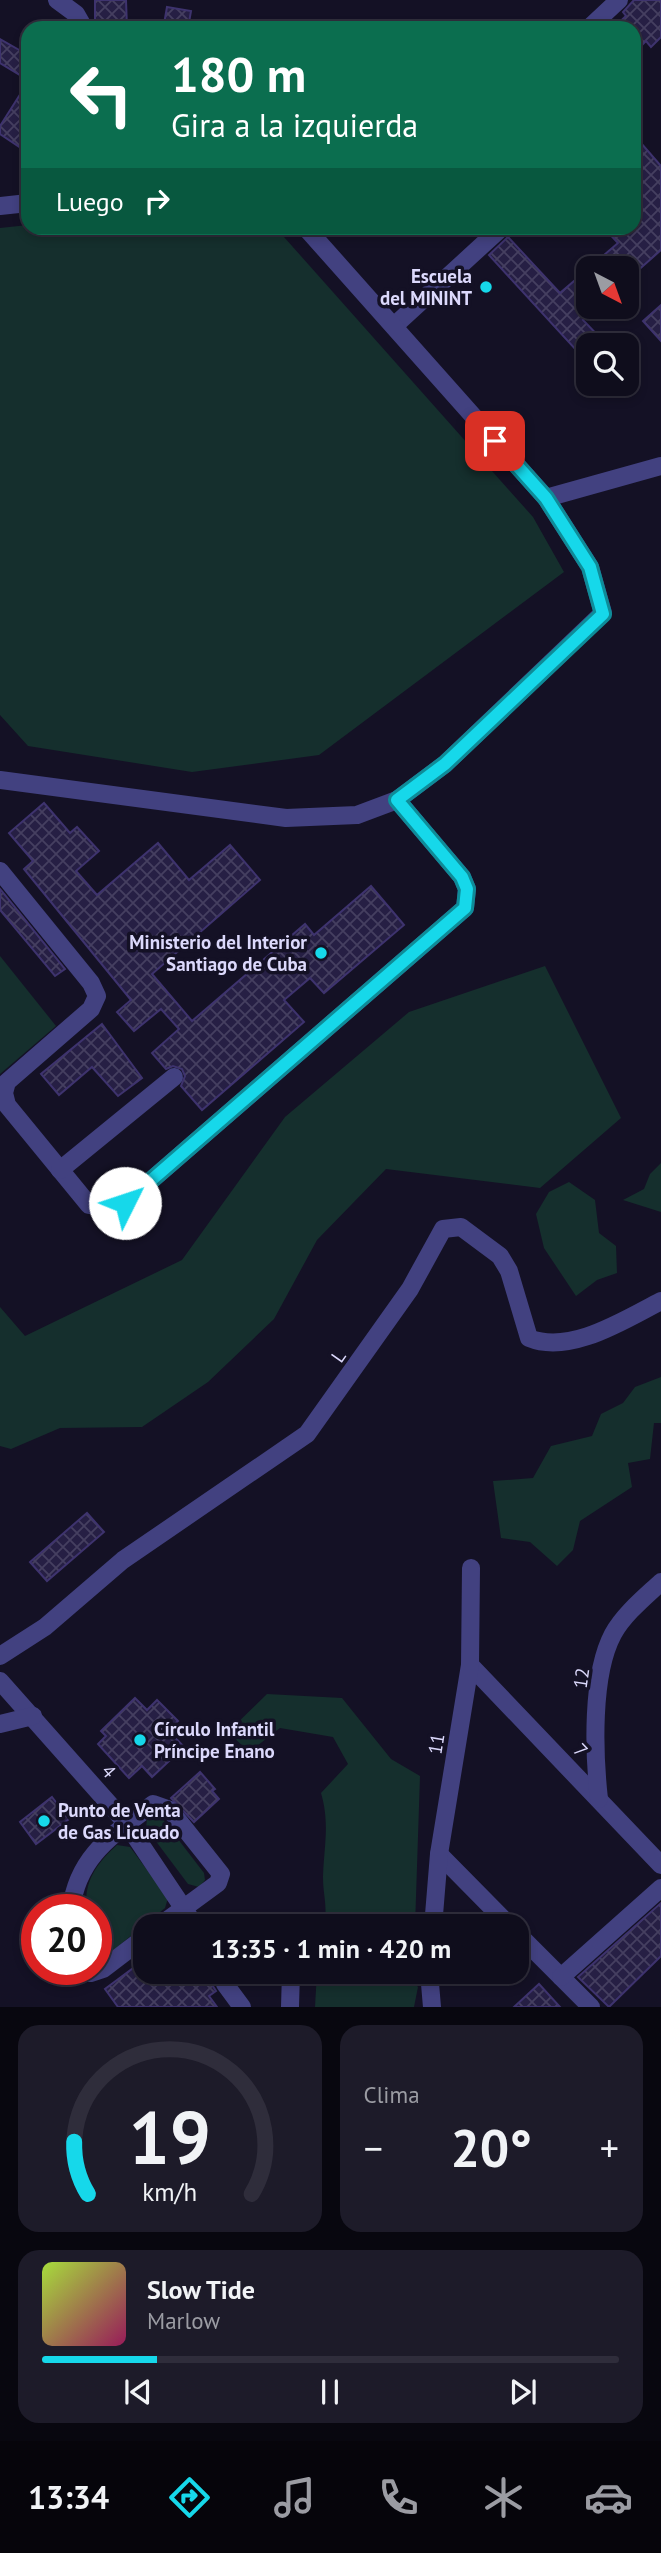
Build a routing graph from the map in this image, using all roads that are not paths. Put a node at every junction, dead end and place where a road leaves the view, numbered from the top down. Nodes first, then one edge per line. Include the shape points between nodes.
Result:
1 (57, 0) edge
2 (619, 0) edge
3 (80, 21) edge
4 (596, 21) edge
5 (21, 204) edge
6 (0, 206) edge
7 (312, 235) edge
8 (492, 235) edge
9 (394, 326) junction
10 (661, 466) edge
11 (546, 498) junction
12 (0, 780) edge
13 (397, 800) junction
14 (0, 871) edge
15 (174, 1077) dead end
16 (60, 1170) junction
17 (661, 1301) edge
18 (471, 1568) dead end
19 (661, 1582) edge
20 (0, 1656) edge
21 (470, 1665) junction
22 (0, 1681) edge
23 (33, 1716) junction
24 (0, 1724) edge
25 (599, 1799) junction
26 (127, 1824) junction
27 (439, 1854) junction
28 (661, 1865) edge
29 (661, 1888) edge
30 (73, 1894) edge
31 (183, 1908) junction
32 (175, 1914) edge
33 (187, 1914) edge
34 (434, 1914) edge
35 (498, 1914) edge
36 (529, 1945) edge
37 (133, 1946) edge
38 (112, 1962) edge
39 (561, 1977) junction
40 (226, 1984) edge
41 (291, 1984) edge
42 (430, 1984) edge
43 (242, 2007) edge
44 (290, 2007) edge
45 (432, 2007) edge
46 (591, 2007) edge

1 - 3 street
2 - 4 street
5 - 6 street
7 - 9 street
8 - 9 street
9 - 11 street
10 - 11 street
11 - 13 street via 590,567 603,614 445,764
12 - 13 street via 286,818 357,815
13 - 16 street via 462,877 467,889 465,908 457,918 125,1203 106,1208 89,1205
14 - 16 street via 97,996 90,1009 7,1082 4,1093 7,1105
15 - 16 street
17 - 20 street, L via 579,1338 545,1345 528,1338 509,1271 500,1256 461,1227 443,1228 410,1289 307,1434 122,1560 45,1627
18 - 21 street, 11
19 - 25 street, 12 via 614,1632 605,1654 595,1764
21 - 25 street, 7
21 - 27 street, 11
22 - 23 street, 4
23 - 24 street
23 - 26 street, 4
25 - 28 street, 7
26 - 30 street via 92,1853
26 - 31 street, 4
26 - 31 street via 153,1804 170,1810 221,1874 218,1883
27 - 34 street, 11
27 - 35 street
29 - 39 street
31 - 32 street
31 - 33 street, 4
36 - 39 street
37 - 38 street
39 - 46 street
40 - 43 street
41 - 44 street
42 - 45 street

